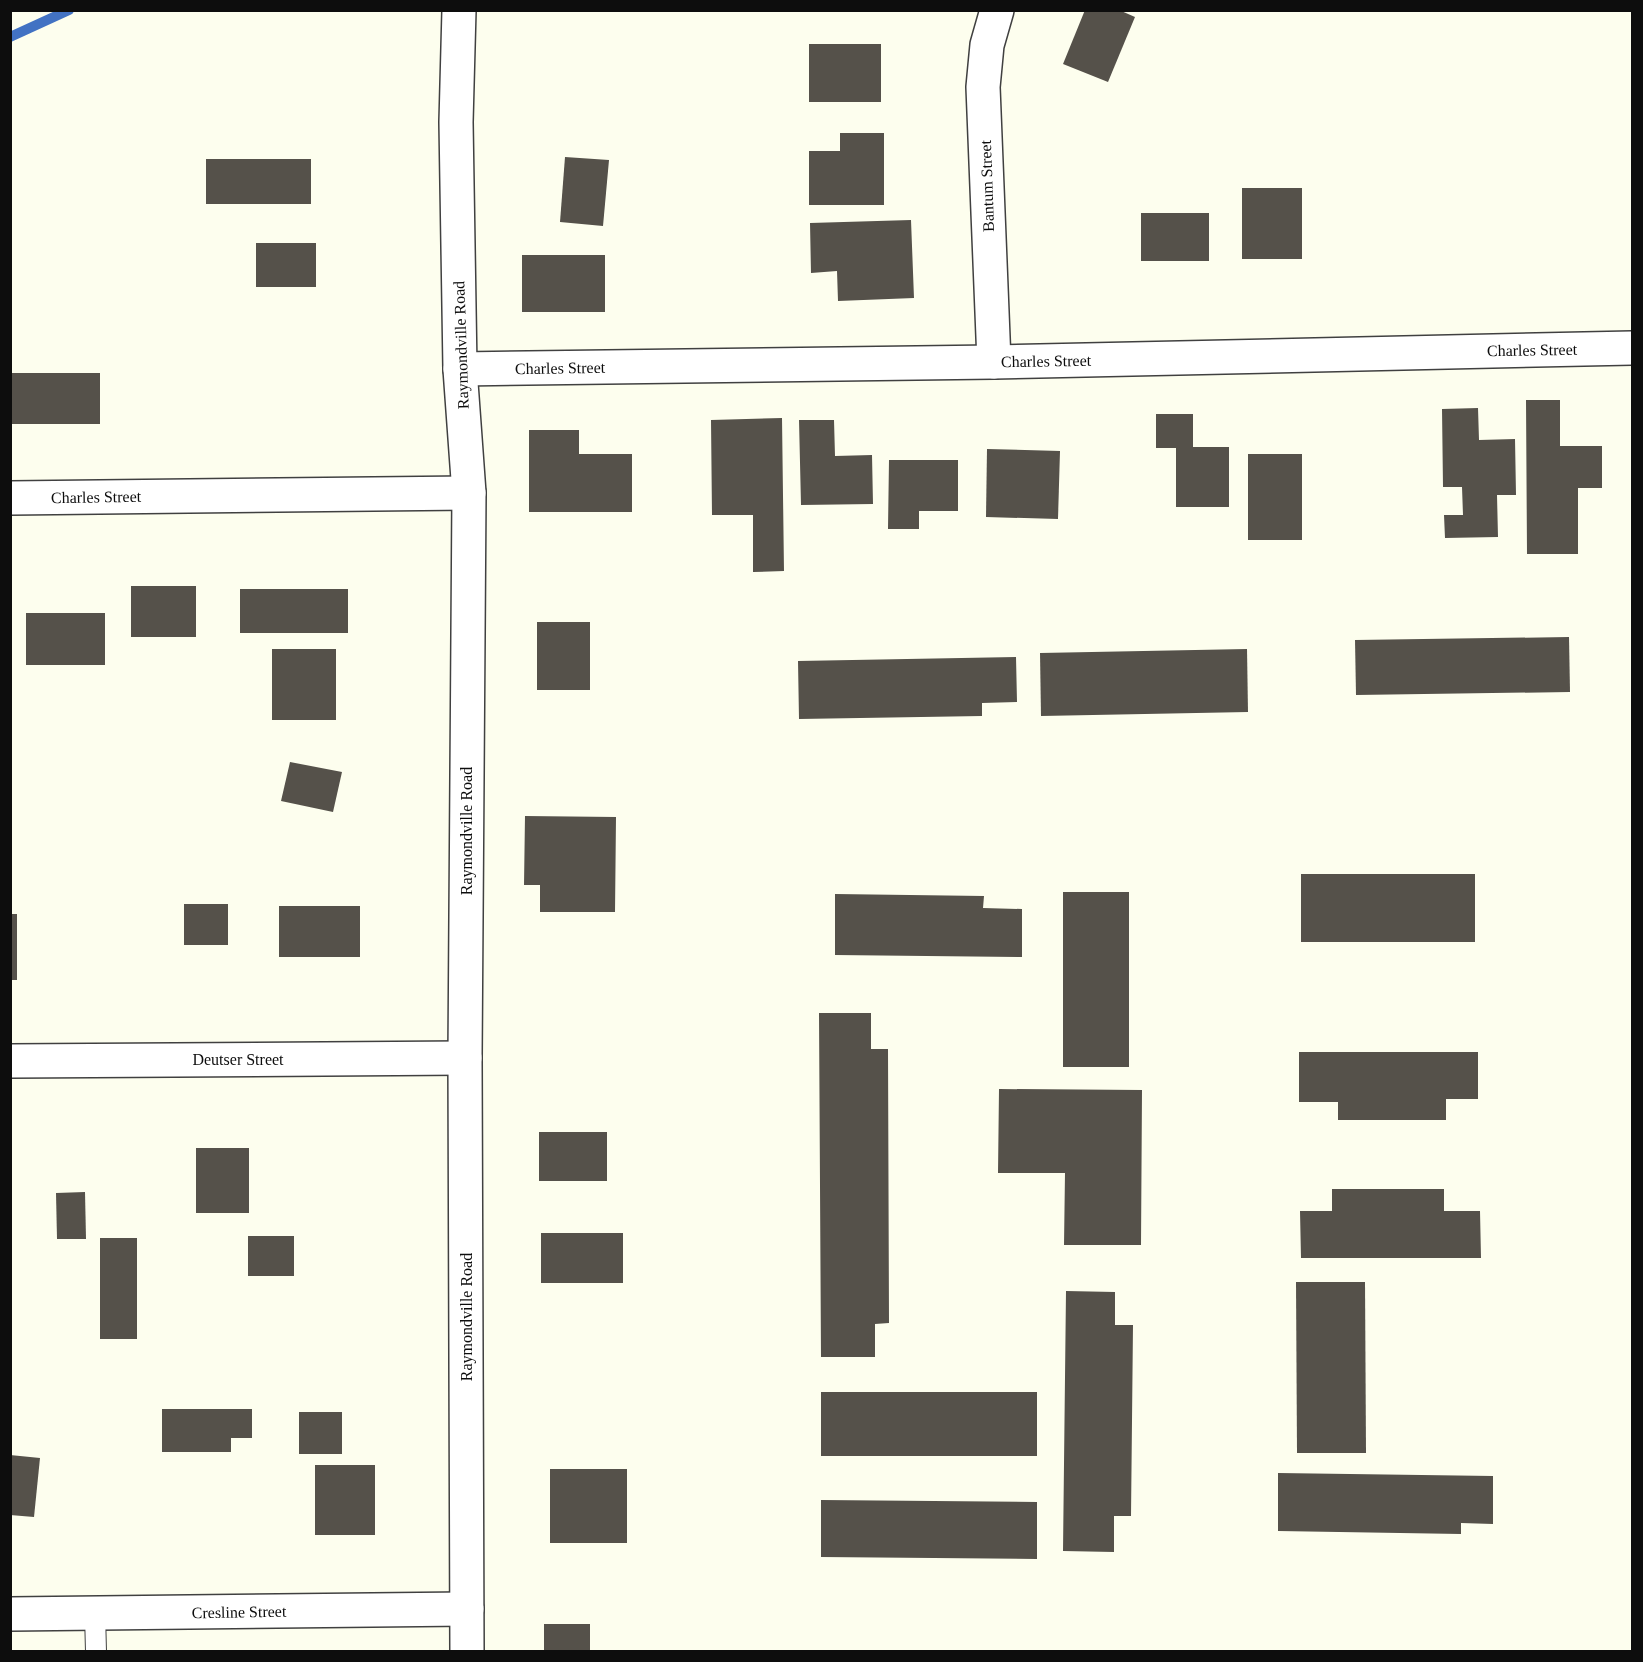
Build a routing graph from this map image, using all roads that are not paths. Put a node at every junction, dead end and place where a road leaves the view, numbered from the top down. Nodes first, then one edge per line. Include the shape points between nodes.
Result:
1 (459, 10) edge
2 (997, 10) edge
3 (1632, 348) edge
4 (994, 362) junction
5 (460, 369) junction
6 (469, 493) junction
7 (10, 498) edge
8 (465, 1058) junction
9 (10, 1061) edge
10 (467, 1610) junction
11 (95, 1613) junction
12 (10, 1614) edge
13 (96, 1652) edge
14 (467, 1652) edge

1 - 5 street, Raymondville Road via 456,122
2 - 4 street, Bantum Street via 987,45 983,87
3 - 4 street, Charles Street
4 - 5 street, Charles Street
5 - 6 street, Raymondville Road
6 - 7 street, Charles Street
6 - 8 street, Raymondville Road
8 - 9 street, Deutser Street
8 - 10 street, Raymondville Road
10 - 11 street, Cresline Street
10 - 14 street, Raymondville Road
11 - 12 street, Cresline Street
11 - 13 lane

